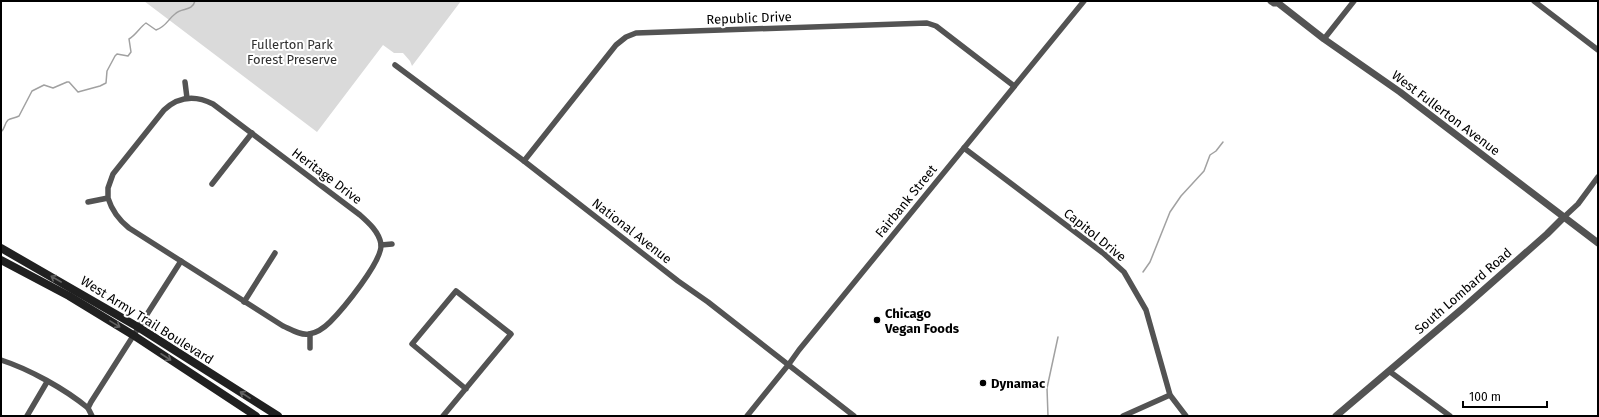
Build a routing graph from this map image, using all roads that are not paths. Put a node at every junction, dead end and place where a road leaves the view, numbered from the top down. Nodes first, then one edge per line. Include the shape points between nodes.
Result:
1 (1084, 1) edge
2 (1354, 1) edge
3 (1534, 1) edge
4 (1276, 2) edge
5 (1324, 39) junction
6 (1598, 50) edge
7 (395, 65) dead end
8 (185, 82) dead end
9 (1014, 86) junction
10 (187, 98) junction
11 (252, 132) junction
12 (964, 148) junction
13 (524, 161) junction
14 (1598, 177) edge
15 (212, 184) dead end
16 (108, 198) junction
17 (88, 202) dead end
18 (1564, 217) junction
19 (1598, 243) edge
20 (381, 244) junction
21 (392, 244) dead end
22 (1, 248) edge
23 (275, 253) dead end
24 (1, 260) edge
25 (181, 261) junction
26 (244, 302) junction
27 (138, 327) junction
28 (310, 334) junction
29 (133, 335) junction
30 (310, 348) dead end
31 (1, 360) edge
32 (789, 364) junction
33 (1389, 371) junction
34 (47, 382) junction
35 (466, 389) junction
36 (1170, 395) junction
37 (88, 408) junction
38 (27, 416) edge
39 (92, 416) edge
40 (256, 416) edge
41 (278, 416) edge
42 (442, 416) edge
43 (747, 416) edge
44 (854, 416) edge
45 (1122, 416) edge
46 (1186, 416) edge
47 (1336, 416) edge
48 (1450, 416) edge

1 - 9 street, Fairbank Street
2 - 5 street
3 - 6 street
4 - 5 street, West Fullerton Avenue
5 - 18 street, West Fullerton Avenue via 1400,92
7 - 13 street, National Avenue
8 - 10 street
9 - 12 street, Fairbank Street
9 - 13 street, Republic Drive via 936,26 927,23 636,33 626,37 616,46
10 - 11 street, Heritage Drive via 214,104
10 - 16 street via 170,104 164,110 115,170 110,180
11 - 15 street
11 - 20 street, Heritage Drive via 360,215 370,224
12 - 32 street, Fairbank Street
12 - 36 street, Capitol Drive via 1104,253 1124,272 1147,312
13 - 32 street, National Avenue
14 - 18 street, South Lombard Road via 1578,204
16 - 17 street
16 - 25 street via 113,211 123,223
18 - 19 street, West Fullerton Avenue
18 - 33 street, South Lombard Road
20 - 21 street
20 - 28 street via 381,251 371,272 330,322
27 -> 22 main road, West Army Trail Boulevard
23 - 26 street
24 -> 29 main road, West Army Trail Boulevard via 69,296
25 - 26 street
25 - 27 street
26 - 28 street via 283,326 304,335
27 - 29 street
41 -> 27 main road, West Army Trail Boulevard
28 - 30 street
29 - 37 street
29 -> 40 main road, West Army Trail Boulevard
31 - 34 street
32 - 43 street, Fairbank Street
32 - 44 street, National Avenue
33 - 47 street, South Lombard Road
33 - 48 street
34 - 37 street
34 - 38 street
35 - 35 street via 511,334 456,291 412,344
35 - 42 street
36 - 45 street
36 - 46 street, Capitol Drive
37 - 39 street

